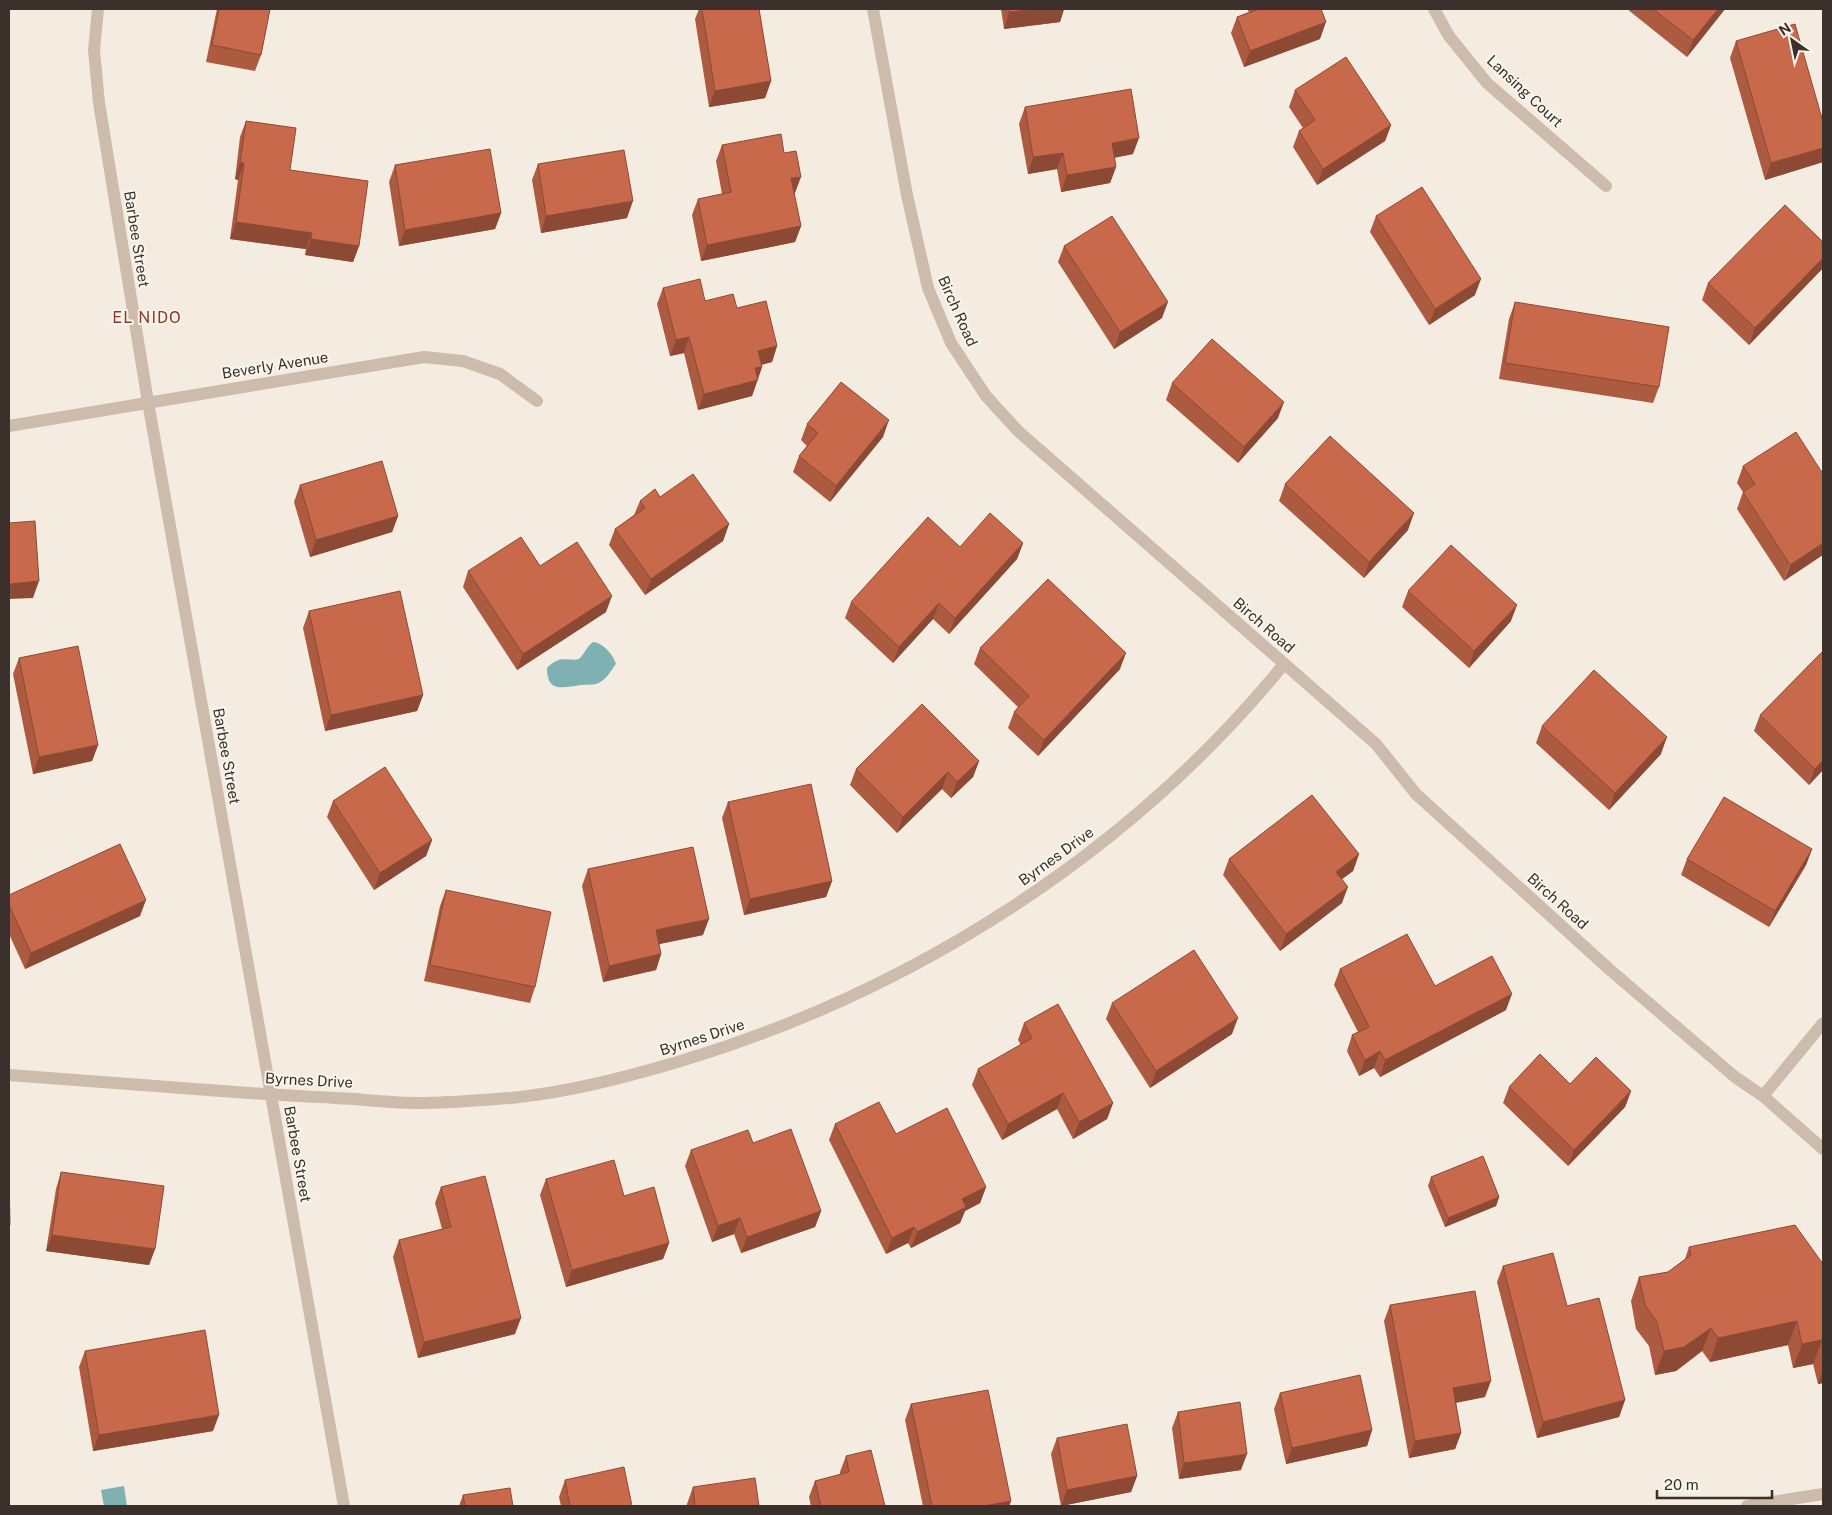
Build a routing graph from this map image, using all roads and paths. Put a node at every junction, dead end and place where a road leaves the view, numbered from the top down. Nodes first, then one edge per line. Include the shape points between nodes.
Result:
1 (98, 9) edge
2 (873, 9) edge
3 (1434, 9) edge
4 (1606, 186) dead end
5 (537, 401) dead end
6 (148, 402) junction
7 (9, 426) edge
8 (1284, 664) junction
9 (1823, 1023) edge
10 (9, 1074) edge
11 (270, 1095) junction
12 (1763, 1096) junction
13 (1823, 1149) edge
14 (1823, 1494) edge
15 (344, 1506) edge
16 (1747, 1506) edge

1 - 6 street, Barbee Street via 94,50 99,103
2 - 8 street, Birch Road via 907,195 928,288 951,343 986,396 1018,431
3 - 4 street, Lansing Court via 1449,36 1487,83
5 - 6 street, Beverly Avenue via 500,374 463,361 424,357
6 - 7 street, Beverly Avenue
6 - 11 street, Barbee Street
8 - 11 street, Byrnes Drive via 1193,763 1109,837 1012,908 931,957 838,1004 736,1044 594,1085 514,1097 419,1103
8 - 12 street, Birch Road via 1376,744 1416,794 1580,943 1736,1077
9 - 12 street
10 - 11 street, Byrnes Drive
11 - 15 street, Barbee Street
12 - 13 street, Birch Road
14 - 16 street

